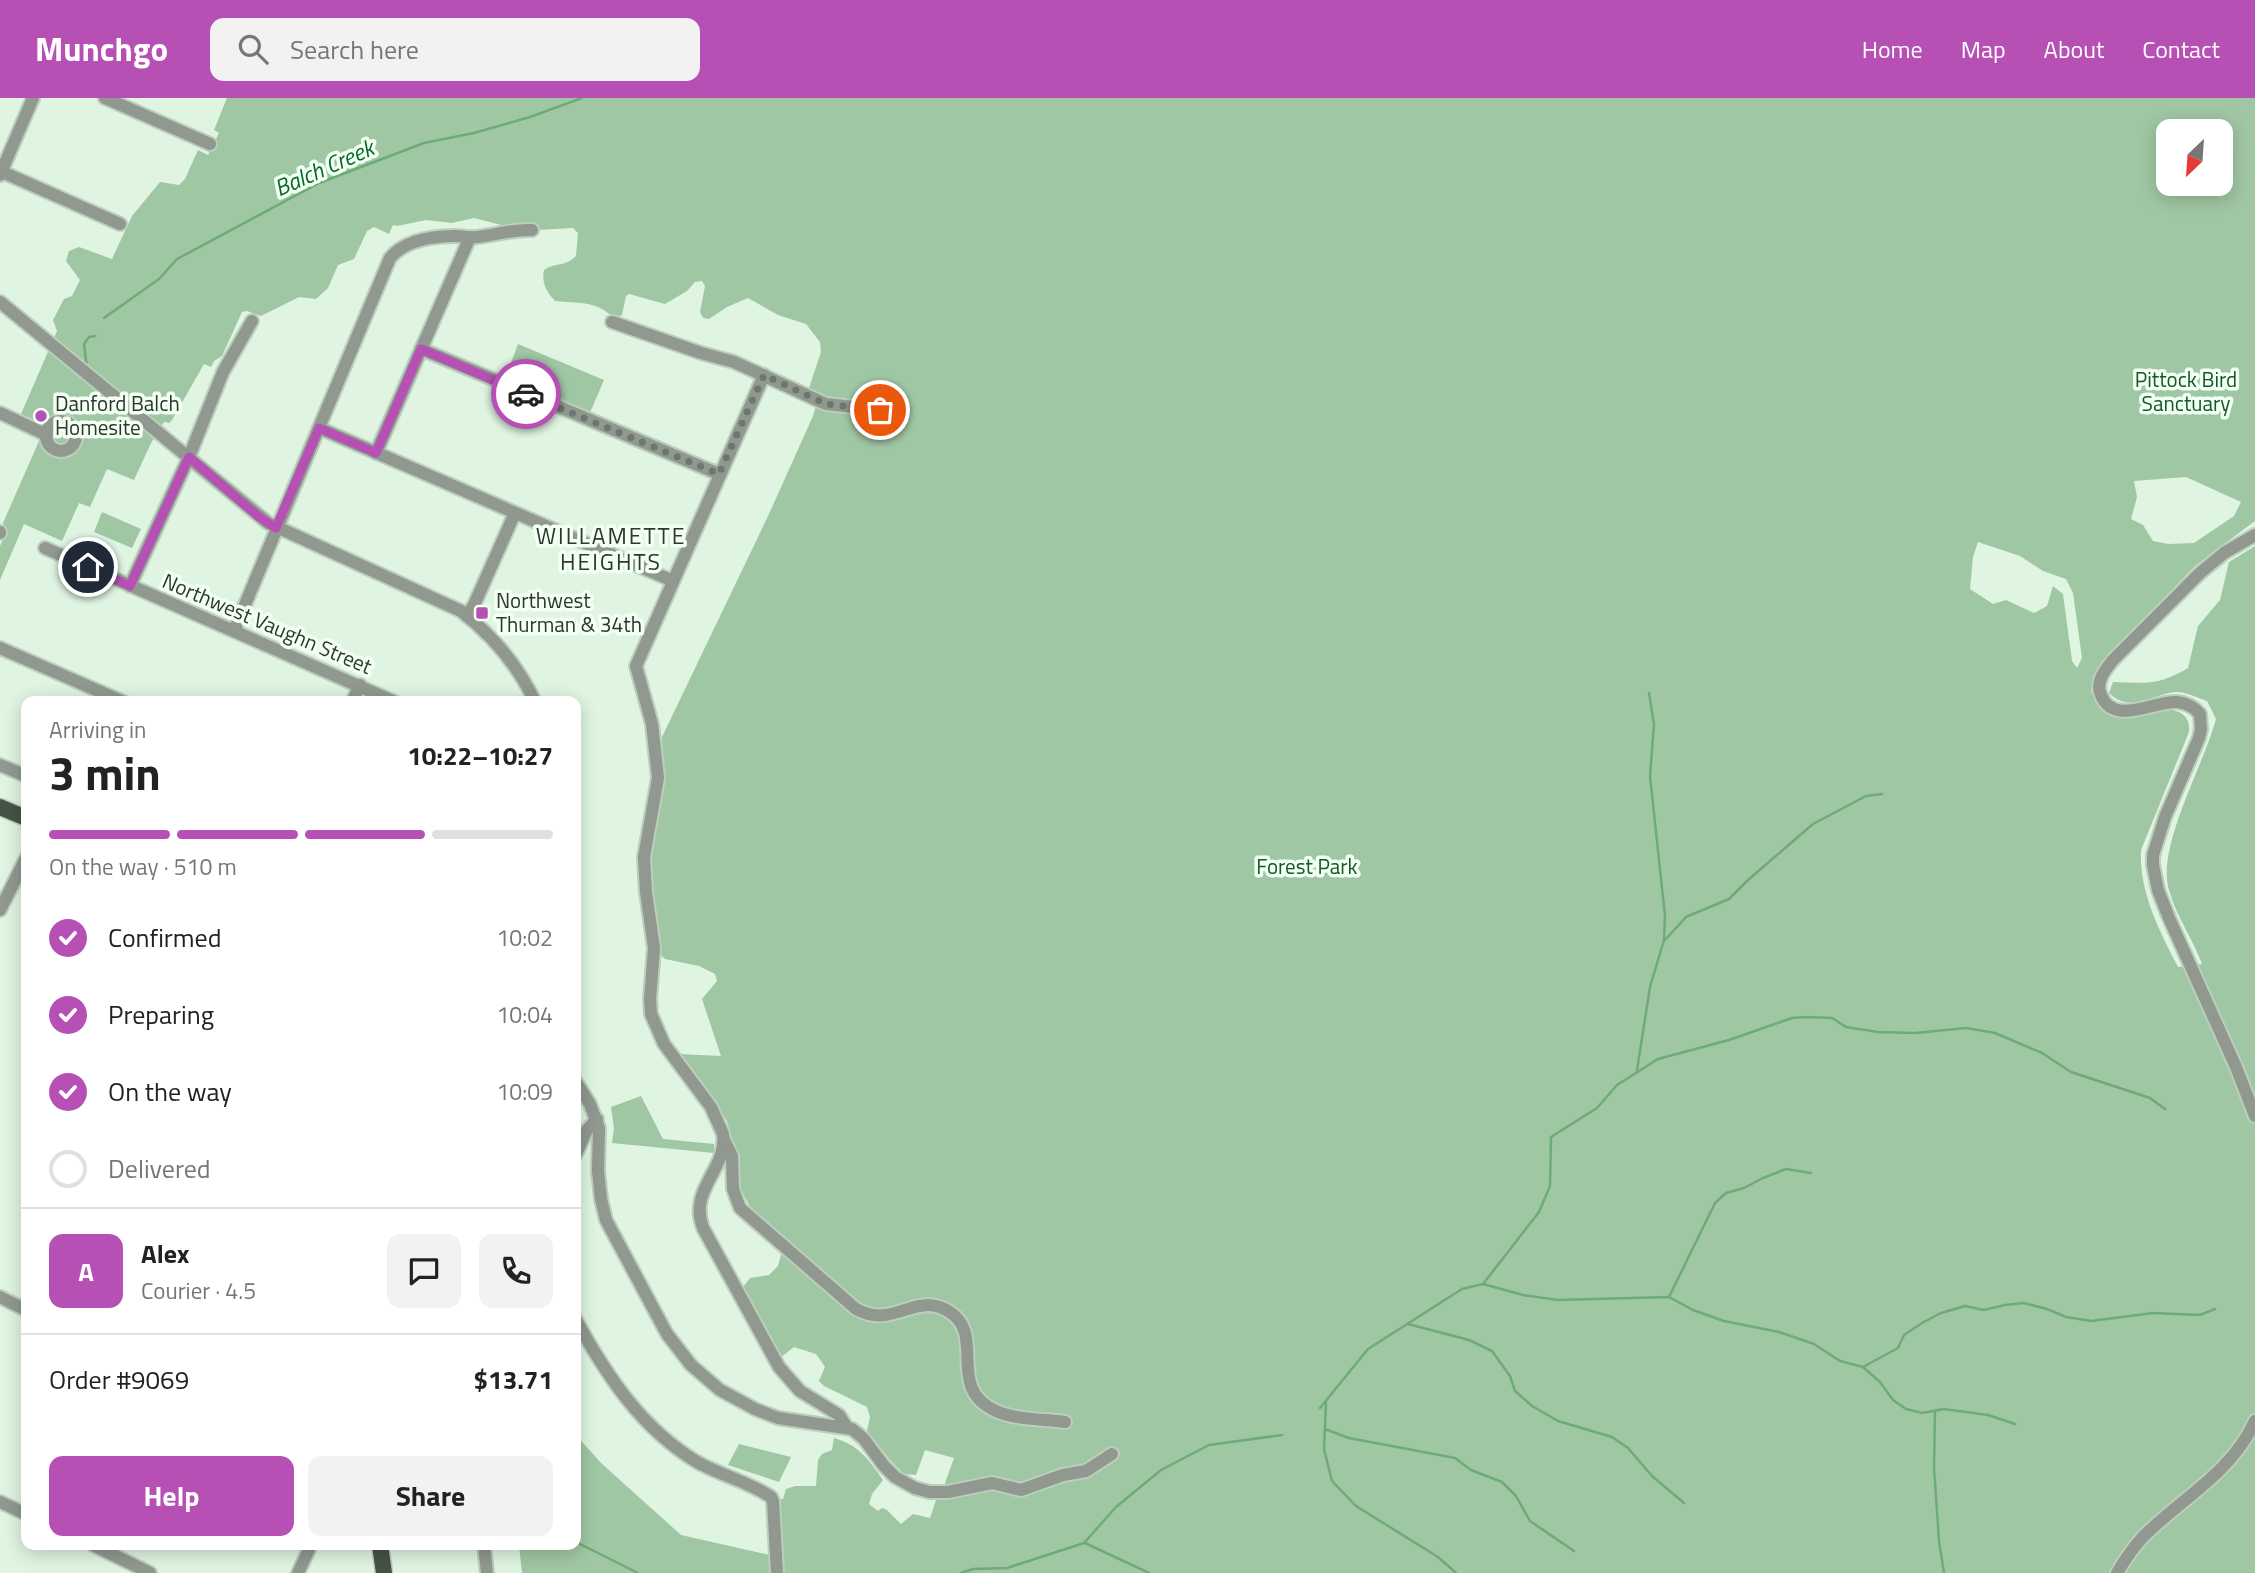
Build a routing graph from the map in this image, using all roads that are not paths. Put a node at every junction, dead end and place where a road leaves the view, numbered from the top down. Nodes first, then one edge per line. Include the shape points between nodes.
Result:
1 (33, 98) edge
2 (104, 98) edge
3 (210, 144) dead end
4 (0, 172) edge
5 (120, 224) dead end
6 (532, 230) dead end
7 (470, 237) junction
8 (0, 302) edge
9 (252, 321) dead end
10 (612, 323) dead end
11 (421, 349) junction
12 (764, 375) junction
13 (880, 410) dead end
14 (0, 413) edge
15 (319, 428) junction
16 (47, 435) dead end
17 (376, 453) junction
18 (189, 457) junction
19 (719, 474) junction
20 (514, 513) junction
21 (276, 528) junction
22 (2255, 536) edge
23 (45, 548) dead end
24 (673, 581) junction
25 (130, 586) junction
26 (467, 616) junction
27 (234, 631) junction
28 (0, 648) edge
29 (360, 685) junction
30 (110, 696) edge
31 (355, 696) edge
32 (383, 696) edge
33 (532, 696) edge
34 (0, 765) edge
35 (21, 774) edge
36 (0, 807) edge
37 (21, 816) edge
38 (21, 868) edge
39 (0, 910) edge
40 (581, 1090) edge
41 (2255, 1116) edge
42 (597, 1119) junction
43 (724, 1140) junction
44 (581, 1143) edge
45 (0, 1297) edge
46 (21, 1308) edge
47 (581, 1329) edge
48 (2255, 1421) edge
49 (1065, 1422) dead end
50 (846, 1426) junction
51 (1112, 1454) dead end
52 (0, 1502) edge
53 (21, 1512) edge
54 (103, 1550) edge
55 (309, 1550) edge
56 (381, 1550) edge
57 (485, 1550) edge
58 (150, 1573) edge
59 (298, 1573) edge
60 (384, 1573) edge
61 (488, 1573) edge
62 (776, 1573) edge
63 (2117, 1573) edge

1 - 4 street
2 - 3 street
4 - 5 street
6 - 7 street
7 - 11 street
7 - 15 street via 417,241 390,258
8 - 18 street
9 - 18 street via 223,372
10 - 12 street
11 - 17 street
11 - 19 street
12 - 13 street via 817,401
12 - 19 street
14 - 16 street
15 - 17 street
15 - 21 street
17 - 20 street
18 - 21 street
18 - 25 street
19 - 24 street
20 - 24 street
20 - 26 street
21 - 26 street
21 - 27 street
22 - 41 street via 2200,573 2113,660 2099,690 2103,701 2121,710 2176,702 2190,705 2200,714 2199,738 2165,817 2153,865 2169,918
23 - 25 street, Northwest Vaughn Street
24 - 43 street via 636,666 652,724 659,778 644,858 653,948 651,1014 664,1044 721,1125
25 - 27 street, Northwest Vaughn Street
26 - 33 street via 507,654
27 - 29 street, Northwest Vaughn Street
28 - 30 street
29 - 31 street
29 - 32 street, Northwest Vaughn Street
34 - 35 street
36 - 37 main road
38 - 39 street
40 - 42 street
42 - 44 street
42 - 50 street via 598,1171 607,1220 660,1324 681,1354 710,1382 755,1409 789,1421
43 - 49 street via 732,1156 733,1189 740,1208 856,1309 884,1316 928,1304 952,1313 966,1332 967,1373 982,1401 1013,1416
43 - 50 street via 702,1193 703,1228 779,1367 800,1391 839,1415
45 - 46 street
47 - 62 street via 626,1400 649,1423 698,1462 771,1496
48 - 63 street via 2210,1481 2143,1538
50 - 51 street via 864,1439 895,1477 929,1492 992,1483 1021,1490 1086,1471
52 - 53 street
54 - 58 street
55 - 59 street
56 - 60 main road
57 - 61 street

